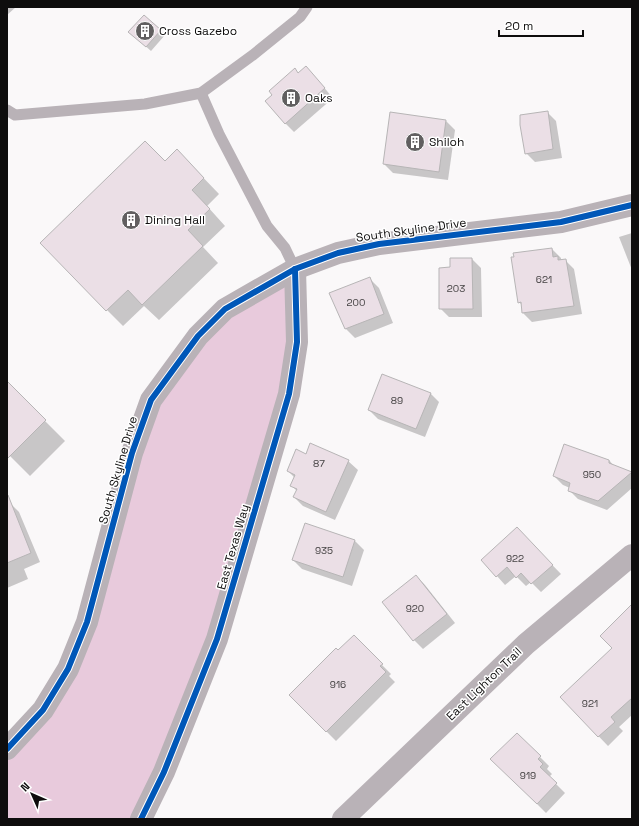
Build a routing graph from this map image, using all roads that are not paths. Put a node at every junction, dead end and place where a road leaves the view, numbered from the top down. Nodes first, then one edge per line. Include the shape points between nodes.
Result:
1 (307, 7) edge
2 (201, 93) junction
3 (11, 113) edge
4 (632, 204) edge
5 (295, 269) junction
6 (632, 555) edge
7 (7, 749) edge
8 (141, 819) edge
9 (342, 819) edge

1 - 2 lane via 300,17
2 - 3 lane via 145,104
2 - 5 lane via 219,134 267,226 285,248
4 - 5 street, South Skyline Drive via 561,222 379,244 338,253
5 - 7 street, South Skyline Drive via 226,309 198,336 151,400 132,453 87,622 71,662 43,710
5 - 8 street, East Texas Way via 297,342 289,394 217,639 164,772
6 - 9 street, East Lighton Trail via 526,644

